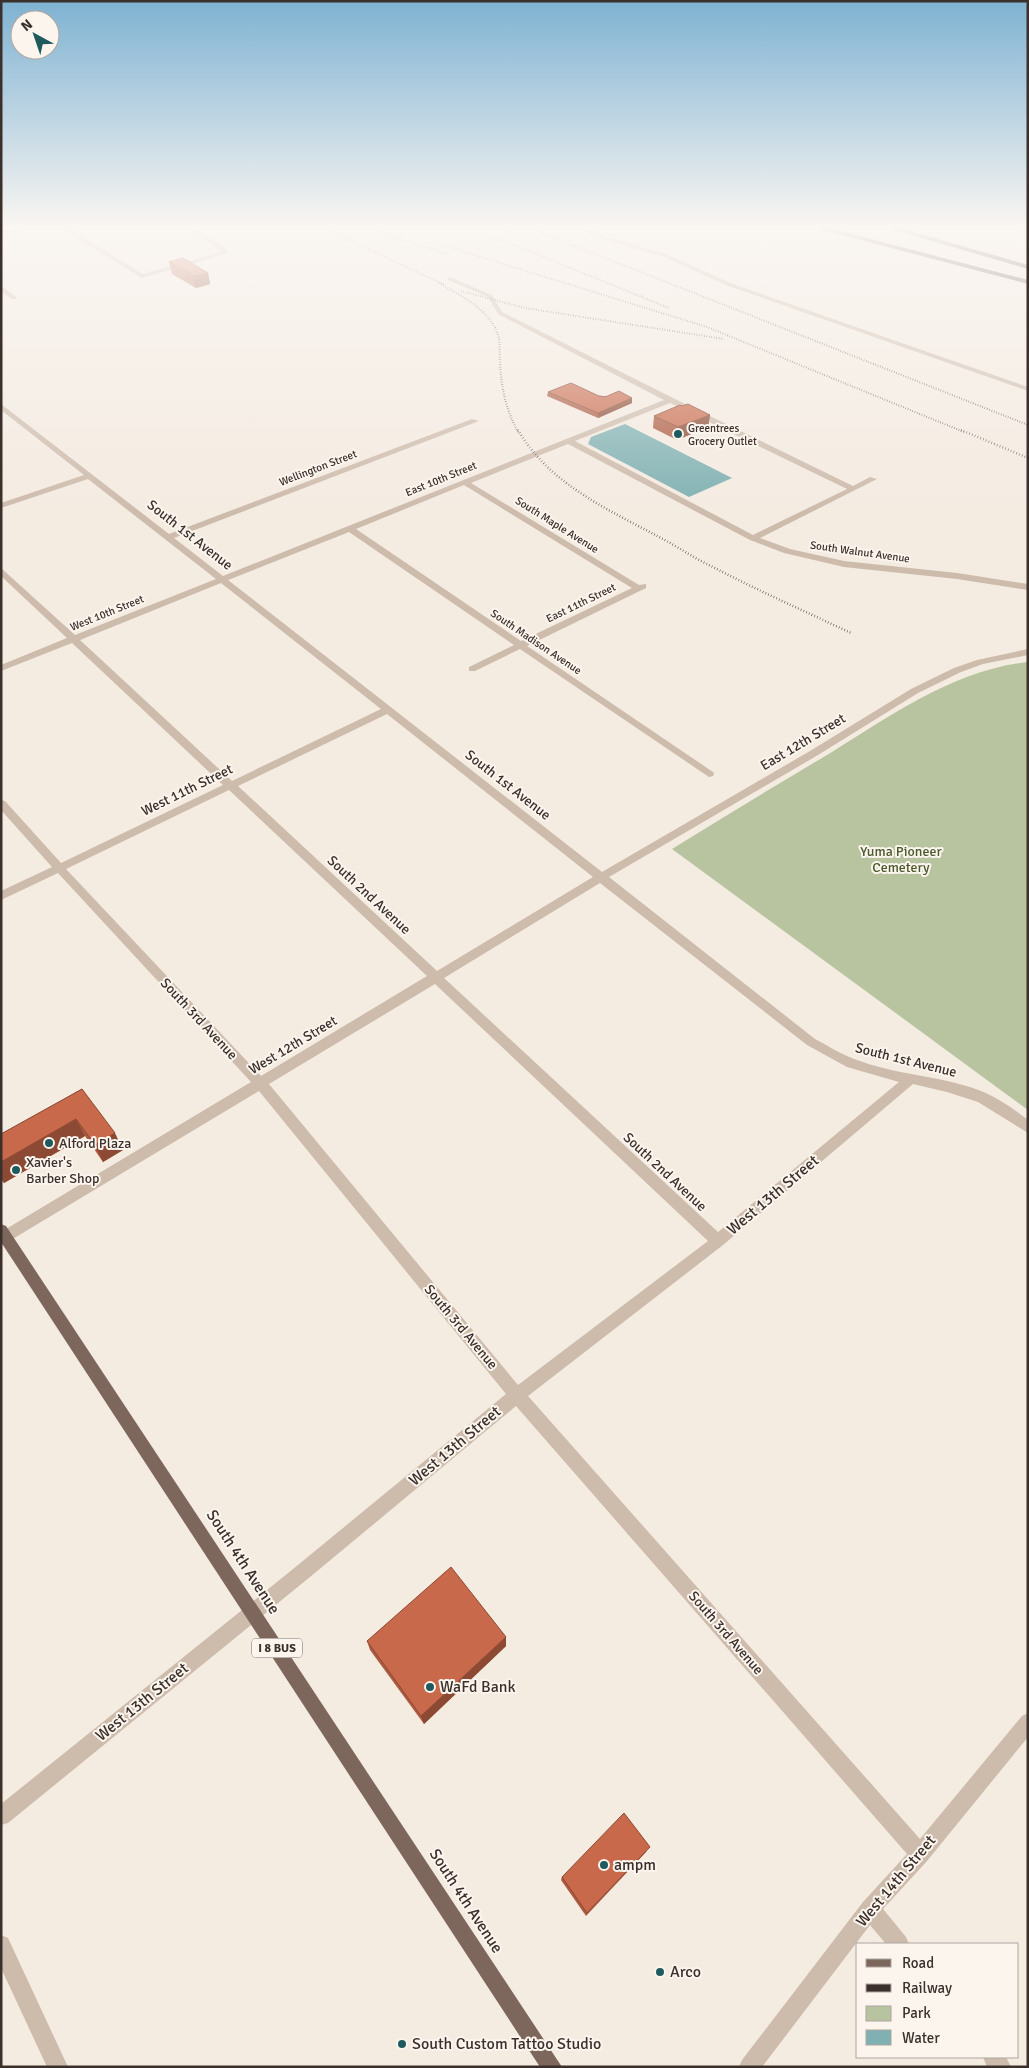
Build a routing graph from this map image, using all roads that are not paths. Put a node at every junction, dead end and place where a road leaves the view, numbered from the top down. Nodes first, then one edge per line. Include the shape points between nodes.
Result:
1 (517, 322) edge
2 (835, 322) edge
3 (1028, 389) edge
4 (670, 400) junction
5 (1, 406) edge
6 (475, 420) dead end
7 (569, 441) junction
8 (88, 476) junction
9 (874, 479) dead end
10 (464, 482) junction
11 (854, 489) junction
12 (1, 506) edge
13 (349, 528) junction
14 (169, 537) junction
15 (753, 538) junction
16 (1, 571) edge
17 (221, 579) junction
18 (642, 586) joint
19 (1026, 587) edge
20 (73, 639) junction
21 (521, 645) junction
22 (1028, 652) edge
23 (1, 668) edge
24 (472, 669) dead end
25 (387, 710) junction
26 (709, 774) dead end
27 (229, 786) junction
28 (1, 803) edge
29 (59, 868) junction
30 (601, 877) junction
31 (1, 896) edge
32 (435, 977) junction
33 (912, 1079) junction
34 (260, 1083) junction
35 (1028, 1128) edge
36 (3, 1235) edge
37 (718, 1241) junction
38 (517, 1395) junction
39 (254, 1612) junction
40 (1028, 1722) edge
41 (1, 1816) edge
42 (920, 1854) junction
43 (870, 1909) junction
44 (898, 1943) edge
45 (1, 1945) edge
46 (58, 2067) edge
47 (552, 2067) edge
48 (749, 2067) edge

1 - 4 street
2 - 3 street
4 - 7 street, East 10th Street
4 - 11 street
5 - 8 street, South 1st Avenue
6 - 14 street, Wellington Street
7 - 10 street, East 10th Street
7 - 15 street, South Walnut Avenue
8 - 12 street
8 - 14 street, South 1st Avenue
9 - 11 street
10 - 13 street, East 10th Street
10 - 18 street, South Maple Avenue
11 - 15 street
13 - 17 street, East 10th Street
13 - 21 street, South Madison Avenue
14 - 17 street, South 1st Avenue
15 - 19 street, South Walnut Avenue via 816,559
16 - 20 street, South 2nd Avenue
17 - 20 street, West 10th Street
17 - 25 street, South 1st Avenue
18 - 21 street, East 11th Street
20 - 23 street, West 10th Street
20 - 27 street, South 2nd Avenue
21 - 24 street, East 11th Street
21 - 26 street, South Madison Avenue
22 - 30 street, East 12th Street via 980,662 890,704
25 - 27 street, West 11th Street
25 - 30 street, South 1st Avenue
27 - 29 street, West 11th Street
27 - 32 street, South 2nd Avenue
28 - 29 street, South 3rd Avenue
29 - 31 street, West 11th Street
29 - 34 street, South 3rd Avenue
30 - 32 street, West 12th Street
30 - 33 street, South 1st Avenue via 811,1042 858,1066
32 - 34 street, West 12th Street
32 - 37 street, South 2nd Avenue
33 - 35 street, South 1st Avenue via 979,1096
33 - 37 street, West 13th Street
34 - 36 street, West 12th Street
34 - 38 street, South 3rd Avenue
36 - 39 main road, South 4th Avenue / I 8 BUS
37 - 38 street, West 13th Street
38 - 39 street, West 13th Street
38 - 42 street, South 3rd Avenue
39 - 41 street, West 13th Street
39 - 47 main road, South 4th Avenue / I 8 BUS
40 - 42 street, West 14th Street
42 - 43 street, West 14th Street
43 - 44 street
43 - 48 street, West 14th Street
45 - 46 street

